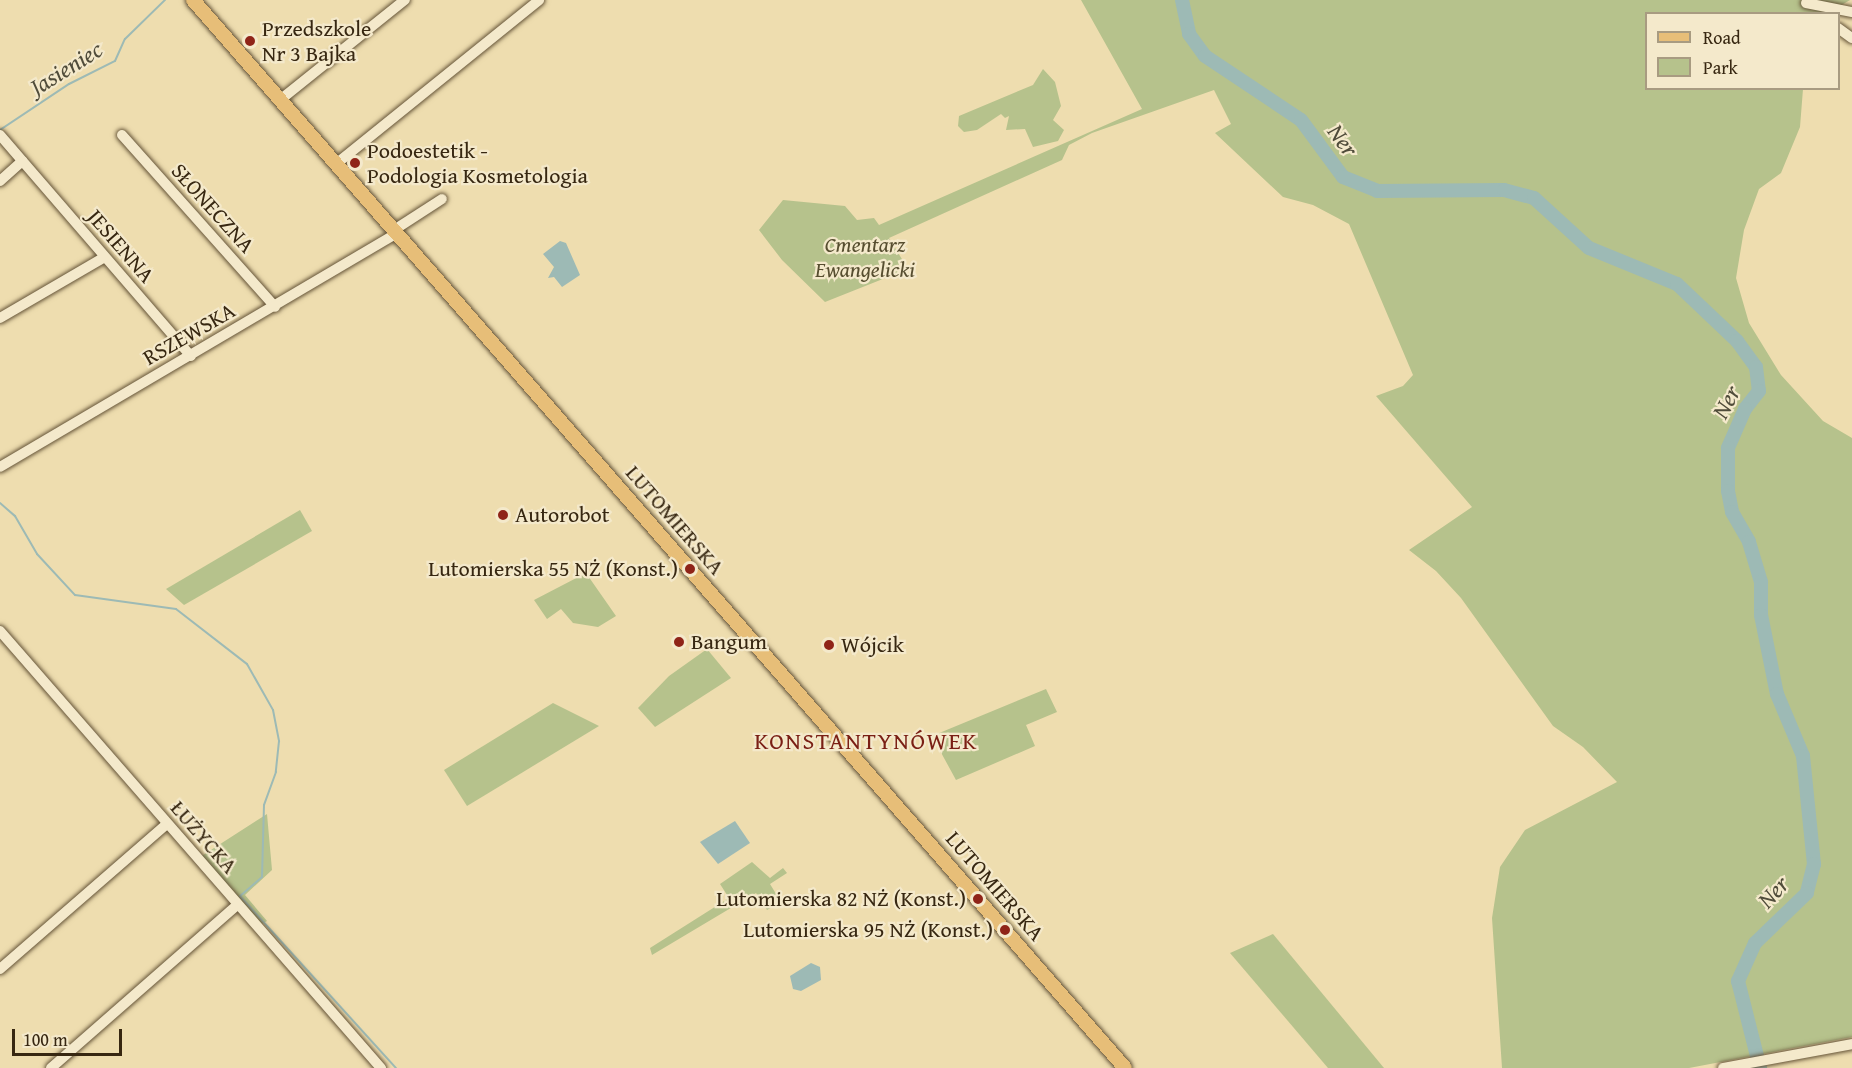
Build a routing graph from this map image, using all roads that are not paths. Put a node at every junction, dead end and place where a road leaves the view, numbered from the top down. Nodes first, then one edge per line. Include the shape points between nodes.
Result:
1 (193, 0) edge
2 (405, 0) edge
3 (539, 0) edge
4 (1804, 2) edge
5 (1817, 12) edge
6 (1852, 12) edge
7 (1840, 29) edge
8 (1852, 38) edge
9 (280, 100) junction
10 (0, 135) edge
11 (122, 135) dead end
12 (21, 161) junction
13 (336, 164) junction
14 (0, 181) edge
15 (442, 199) dead end
16 (395, 231) junction
17 (105, 257) junction
18 (275, 307) junction
19 (0, 318) edge
20 (191, 356) junction
21 (0, 467) edge
22 (0, 631) edge
23 (167, 824) junction
24 (237, 904) junction
25 (0, 969) edge
26 (1852, 1044) edge
27 (51, 1068) edge
28 (381, 1068) edge
29 (1125, 1068) edge
30 (1723, 1068) edge

1 - 9 main road, LUTOMIERSKA
2 - 9 street
3 - 13 street
4 - 5 street
4 - 6 street
7 - 8 street
9 - 13 main road, LUTOMIERSKA
10 - 12 street, JESIENNA
11 - 18 street, SŁONECZNA
12 - 14 street
12 - 17 street, JESIENNA
13 - 16 main road, LUTOMIERSKA
15 - 16 street, RSZEWSKA
16 - 18 street, RSZEWSKA
16 - 29 main road, LUTOMIERSKA
17 - 19 street
17 - 20 street, JESIENNA
18 - 20 street, RSZEWSKA
20 - 21 street, RSZEWSKA
22 - 23 street, ŁUŻYCKA
23 - 24 street, ŁUŻYCKA
23 - 25 street
24 - 27 street
24 - 28 street, ŁUŻYCKA
26 - 30 street

